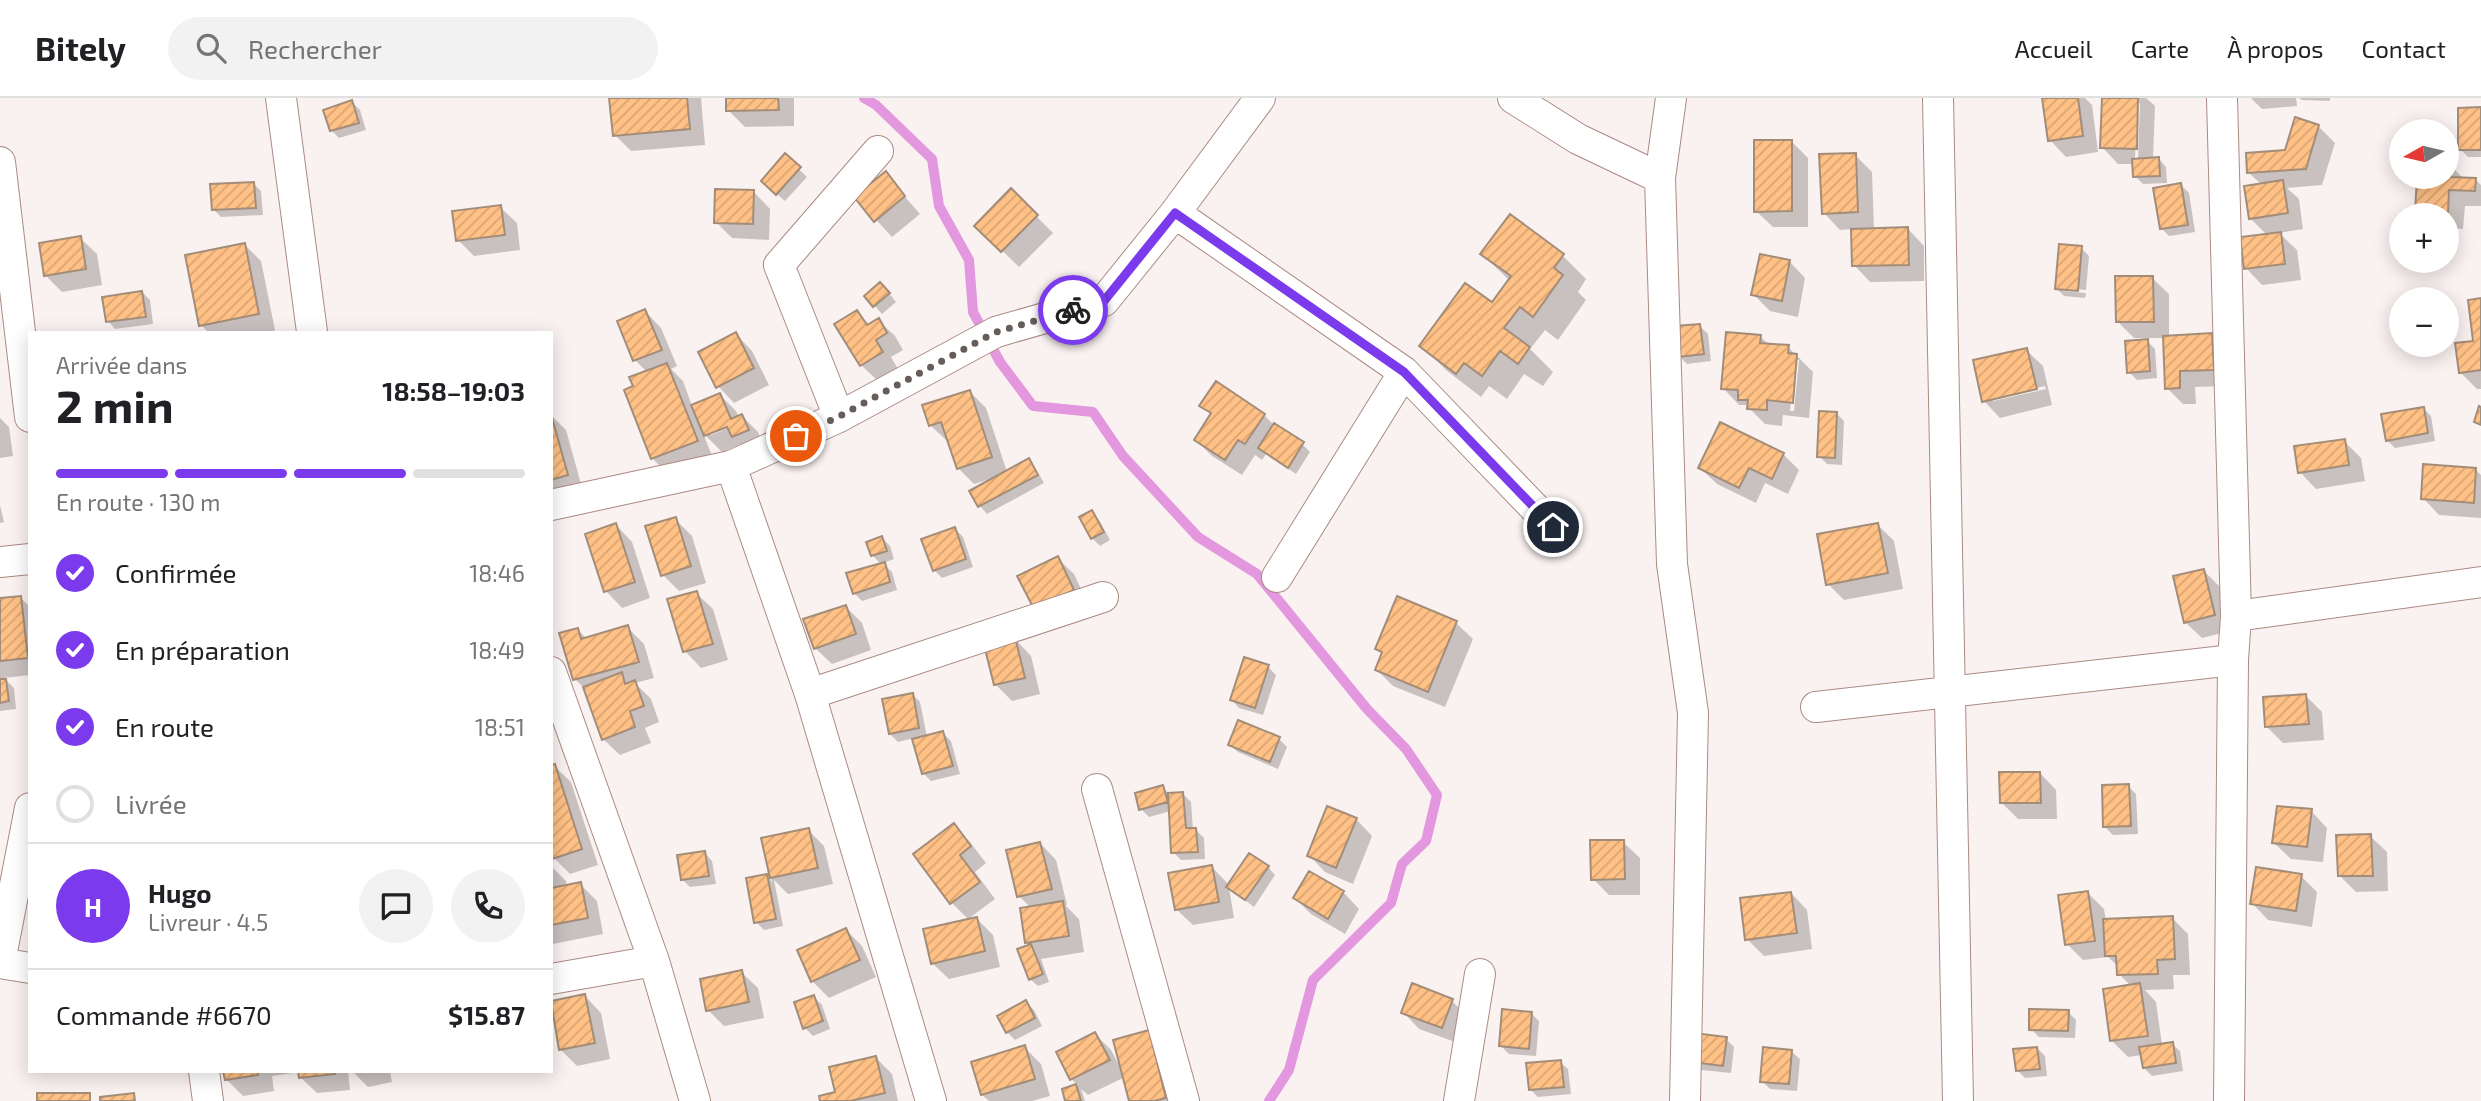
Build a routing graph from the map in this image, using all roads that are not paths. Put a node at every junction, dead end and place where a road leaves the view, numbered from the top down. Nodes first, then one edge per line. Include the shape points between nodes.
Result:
1 (281, 98) edge
2 (1260, 98) edge
3 (1513, 98) edge
4 (1671, 98) edge
5 (1938, 98) edge
6 (2222, 98) edge
7 (878, 151) dead end
8 (0, 162) edge
9 (1660, 178) junction
10 (1175, 213) junction
11 (312, 331) edge
12 (1404, 372) junction
13 (28, 399) edge
14 (838, 417) junction
15 (731, 466) junction
16 (553, 505) edge
17 (1553, 527) dead end
18 (28, 559) edge
19 (0, 562) edge
20 (1277, 577) dead end
21 (2481, 582) edge
22 (1103, 597) dead end
23 (2236, 616) junction
24 (2233, 660) junction
25 (553, 678) edge
26 (1950, 691) junction
27 (810, 694) junction
28 (1815, 707) dead end
29 (1097, 789) dead end
30 (28, 818) edge
31 (654, 961) junction
32 (0, 962) edge
33 (28, 968) edge
34 (1480, 974) dead end
35 (553, 979) edge
36 (204, 1073) edge
37 (208, 1101) edge
38 (695, 1101) edge
39 (931, 1101) edge
40 (1184, 1101) edge
41 (1459, 1101) edge
42 (1685, 1101) edge
43 (1958, 1101) edge
44 (2229, 1101) edge

1 - 11 street
2 - 10 street
3 - 9 street via 1578,139
4 - 9 street
5 - 26 street
6 - 23 street
7 - 14 street via 779,265
8 - 13 street
9 - 42 street via 1672,564 1693,713
10 - 12 street
10 - 14 street via 1104,301 987,336
12 - 17 street
12 - 20 street
14 - 15 street
15 - 16 street
15 - 27 street
18 - 19 street
21 - 23 street
22 - 27 street
23 - 24 street
24 - 26 street
24 - 44 street
25 - 31 street
26 - 28 street
26 - 43 street
27 - 39 street
29 - 40 street
30 - 32 street
31 - 35 street
31 - 38 street
32 - 33 street
34 - 41 street
36 - 37 street

